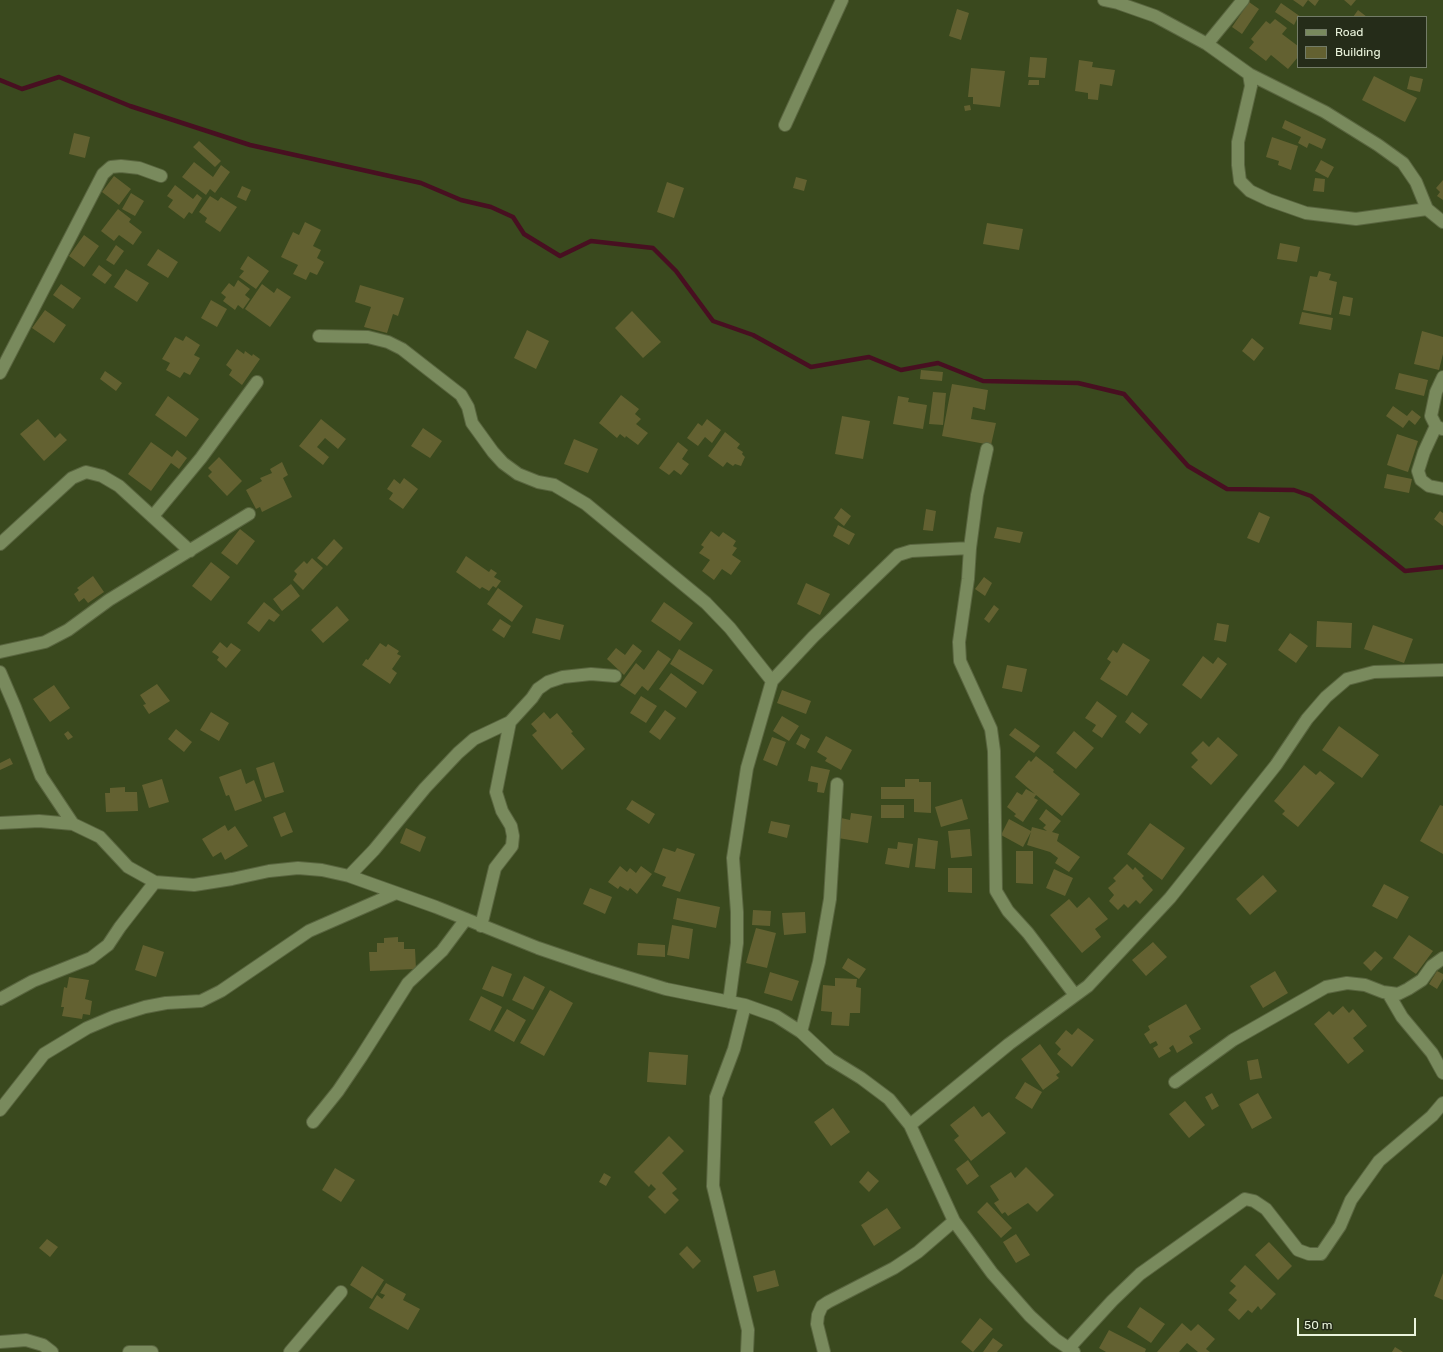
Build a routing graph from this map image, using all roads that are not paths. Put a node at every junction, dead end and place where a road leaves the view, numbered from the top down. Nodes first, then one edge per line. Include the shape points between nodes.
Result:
1 (842, 0) edge
2 (1104, 0) edge
3 (1243, 0) edge
4 (1207, 44) junction
5 (1249, 74) junction
6 (785, 125) dead end
7 (161, 176) dead end
8 (1427, 209) junction
9 (1443, 222) edge
10 (319, 336) dead end
11 (0, 373) edge
12 (1443, 377) edge
13 (258, 382) dead end
14 (1440, 428) edge
15 (987, 449) dead end
16 (1443, 489) edge
17 (249, 514) dead end
18 (153, 516) junction
19 (0, 544) edge
20 (970, 548) junction
21 (190, 551) junction
22 (0, 652) edge
23 (1443, 670) edge
24 (0, 672) edge
25 (615, 676) dead end
26 (772, 681) junction
27 (510, 722) junction
28 (836, 784) dead end
29 (0, 823) edge
30 (73, 824) junction
31 (349, 876) junction
32 (155, 882) junction
33 (396, 893) junction
34 (466, 919) junction
35 (481, 926) junction
36 (1443, 958) edge
37 (1388, 993) junction
38 (1075, 995) junction
39 (0, 999) edge
40 (729, 1002) junction
41 (745, 1005) junction
42 (801, 1032) junction
43 (1443, 1073) edge
44 (1174, 1082) dead end
45 (1443, 1103) edge
46 (0, 1110) edge
47 (313, 1122) dead end
48 (910, 1125) junction
49 (954, 1221) junction
50 (342, 1292) dead end
51 (0, 1342) edge
52 (1071, 1350) edge
53 (52, 1352) edge
54 (129, 1352) edge
55 (152, 1352) edge
56 (290, 1352) edge
57 (747, 1352) edge
58 (824, 1352) edge

1 - 6 street
2 - 4 street via 1155,16
3 - 4 street
4 - 5 street
5 - 8 street via 1325,112 1403,163 1416,182
5 - 8 street via 1251,86 1238,142 1238,165 1240,181 1250,191 1306,213 1356,220
7 - 11 street via 139,168 121,166 111,167 103,174
8 - 9 street
10 - 26 street via 368,337 402,349 461,395 468,407 472,423 503,463 518,474 554,485 586,504 706,603 730,628
12 - 14 street via 1436,392 1431,416
13 - 18 street via 201,458
14 - 16 street via 1424,452 1418,471 1421,480 1429,486
15 - 20 street via 977,495
17 - 21 street
18 - 19 street via 119,486 102,476 86,472 72,478
18 - 21 street
20 - 26 street via 911,551 898,555 813,637
20 - 38 street via 959,642 960,661 991,729 994,751 996,891 1008,911
21 - 22 street via 109,600 68,630 45,642
23 - 38 street via 1374,672 1347,679 1326,697 1307,719 1276,765 1170,898 1088,986
24 - 30 street via 16,707 41,776
25 - 27 street via 591,674 563,677 548,682 538,689
26 - 40 street via 747,768 733,858 738,912 737,943
27 - 31 street via 474,739 458,754
27 - 35 street via 496,792 502,811 511,826 512,846 495,868
28 - 42 street via 830,899 819,962
29 - 30 street via 39,821
30 - 32 street via 100,837 128,867
31 - 32 street via 298,868 268,871 194,886
31 - 33 street
32 - 39 street via 108,945 90,958 33,981
33 - 34 street
33 - 46 street via 309,931 201,1001 144,1007 87,1028 44,1054
34 - 35 street
34 - 47 street via 442,951 408,983 357,1063
35 - 40 street via 594,967 666,989
36 - 37 street via 1432,966 1422,980 1408,989 1398,994
37 - 43 street via 1402,1017 1432,1054
37 - 44 street via 1365,985 1347,983 1326,987 1233,1040
38 - 48 street via 1009,1044
40 - 41 street
41 - 42 street via 776,1016
41 - 57 street via 734,1049 716,1097 713,1186 748,1330
42 - 48 street via 830,1059 889,1099
45 - 52 street via 1432,1116 1379,1161 1351,1200 1340,1226 1321,1254 1309,1254 1298,1250 1266,1209 1254,1200 1245,1199 1140,1274 1112,1301
48 - 49 street
49 - 52 street via 992,1273 1030,1316
49 - 58 street via 918,1252 894,1268 822,1306 817,1324
50 - 56 street
51 - 53 street via 26,1340 43,1345
54 - 55 street

